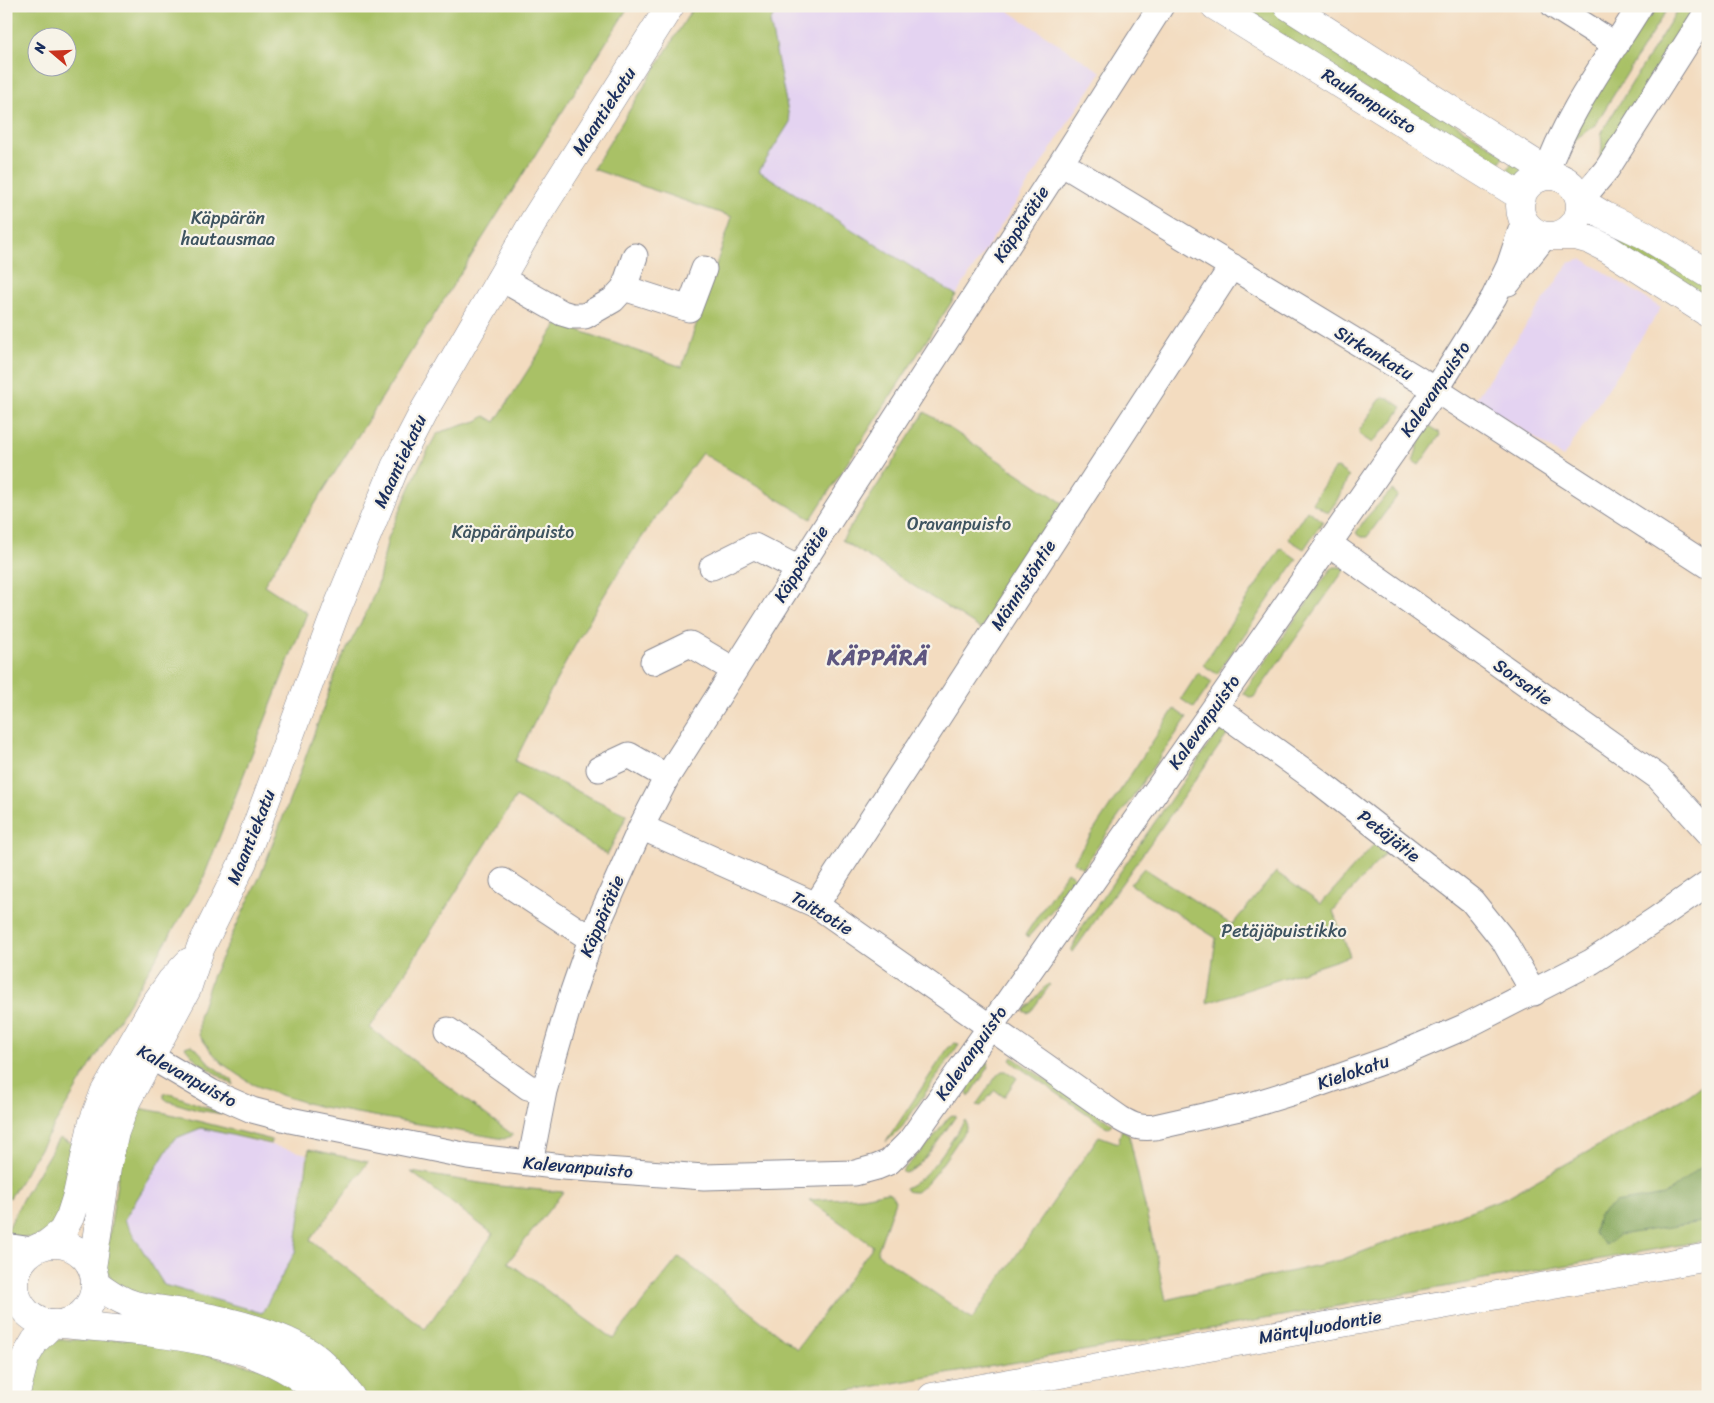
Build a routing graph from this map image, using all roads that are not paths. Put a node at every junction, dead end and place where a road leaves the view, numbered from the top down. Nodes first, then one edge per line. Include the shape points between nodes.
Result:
1 (670, 6) edge
2 (1161, 6) edge
3 (1215, 6) edge
4 (1288, 6) edge
5 (1554, 6) edge
6 (1640, 6) edge
7 (1708, 10) edge
8 (1616, 45) junction
9 (1061, 163) junction
10 (1545, 176) junction
11 (1580, 201) junction
12 (1536, 222) junction
13 (635, 256) dead end
14 (1232, 266) junction
15 (704, 269) dead end
16 (1708, 274) edge
17 (500, 278) junction
18 (624, 288) junction
19 (1708, 313) edge
20 (1436, 390) junction
21 (1328, 543) junction
22 (1708, 566) edge
23 (712, 567) dead end
24 (799, 569) junction
25 (653, 662) dead end
26 (734, 670) junction
27 (1215, 707) junction
28 (599, 769) dead end
29 (667, 778) junction
30 (641, 827) junction
31 (1708, 832) edge
32 (503, 881) dead end
33 (1708, 884) edge
34 (816, 905) junction
35 (591, 939) junction
36 (1534, 993) junction
37 (989, 1026) junction
38 (448, 1030) dead end
39 (141, 1051) junction
40 (544, 1091) junction
41 (530, 1163) junction
42 (28, 1247) edge
43 (1708, 1257) edge
44 (94, 1275) junction
45 (12, 1285) edge
46 (57, 1325) junction
47 (6, 1326) edge
48 (16, 1397) edge
49 (321, 1397) edge
50 (351, 1397) edge
51 (932, 1397) edge

1 - 17 main road, Maantiekatu
2 - 9 street, Käppärätie
3 - 12 main road, Rauhanpuisto
4 - 10 main road, Rauhanpuisto via 1534,162
5 - 8 street
6 - 8 street
7 - 11 street via 1607,169
8 - 10 street via 1570,119
9 - 14 street, Sirkankatu
9 - 24 street, Käppärätie
10 - 11 main road via 1563,178 1577,192
10 - 12 main road via 1525,189
11 - 12 main road via 1577,220 1564,233
11 - 16 main road via 1643,234
12 - 19 main road, Rauhanpuisto via 1608,249
12 - 20 street, Kalevanpuisto
13 - 18 street
14 - 20 street, Sirkankatu
14 - 34 street, Männistöntie
15 - 18 street via 689,309
17 - 18 street via 572,316 585,316 598,310
17 - 39 main road, Maantiekatu via 395,467 340,602 243,862 200,949 187,989
20 - 21 street, Kalevanpuisto
20 - 22 street, Sirkankatu
21 - 27 street, Kalevanpuisto
21 - 31 street, Sorsatie via 1658,778
23 - 24 street via 754,546
24 - 26 street, Käppärätie
25 - 26 street via 690,644
26 - 29 street, Käppärätie
27 - 36 street, Petäjätie via 1318,781 1472,902 1504,941
27 - 37 street, Kalevanpuisto
28 - 29 street via 629,755
29 - 30 street, Käppärätie
30 - 34 street, Taittotie
30 - 35 street, Käppärätie
32 - 35 street
33 - 36 street, Kielokatu via 1592,962
34 - 37 street, Taittotie
35 - 40 street, Käppärätie
36 - 37 street, Kielokatu via 1392,1058 1313,1086 1248,1106 1143,1128 1121,1119
37 - 41 street, Kalevanpuisto via 910,1141 889,1162 877,1167 855,1173 704,1177
38 - 40 street via 528,1087
39 - 41 street, Kalevanpuisto via 211,1092 252,1110 468,1156
39 - 42 main road, Maantiekatu via 104,1093 92,1125 77,1195 62,1232
39 - 44 main road, Maantiekatu via 106,1168
40 - 41 street, Käppärätie
42 - 44 main road via 60,1244 73,1248 84,1256
42 - 45 main road
43 - 51 main road, Mäntyluodontie
44 - 46 main road via 93,1297 87,1309 76,1319
44 - 50 main road via 115,1297 134,1305 226,1322 291,1344 314,1357 337,1378
45 - 46 main road via 22,1310 36,1320
45 - 47 main road
46 - 48 main road via 35,1340 25,1358
46 - 49 main road via 151,1332 222,1346 292,1371

